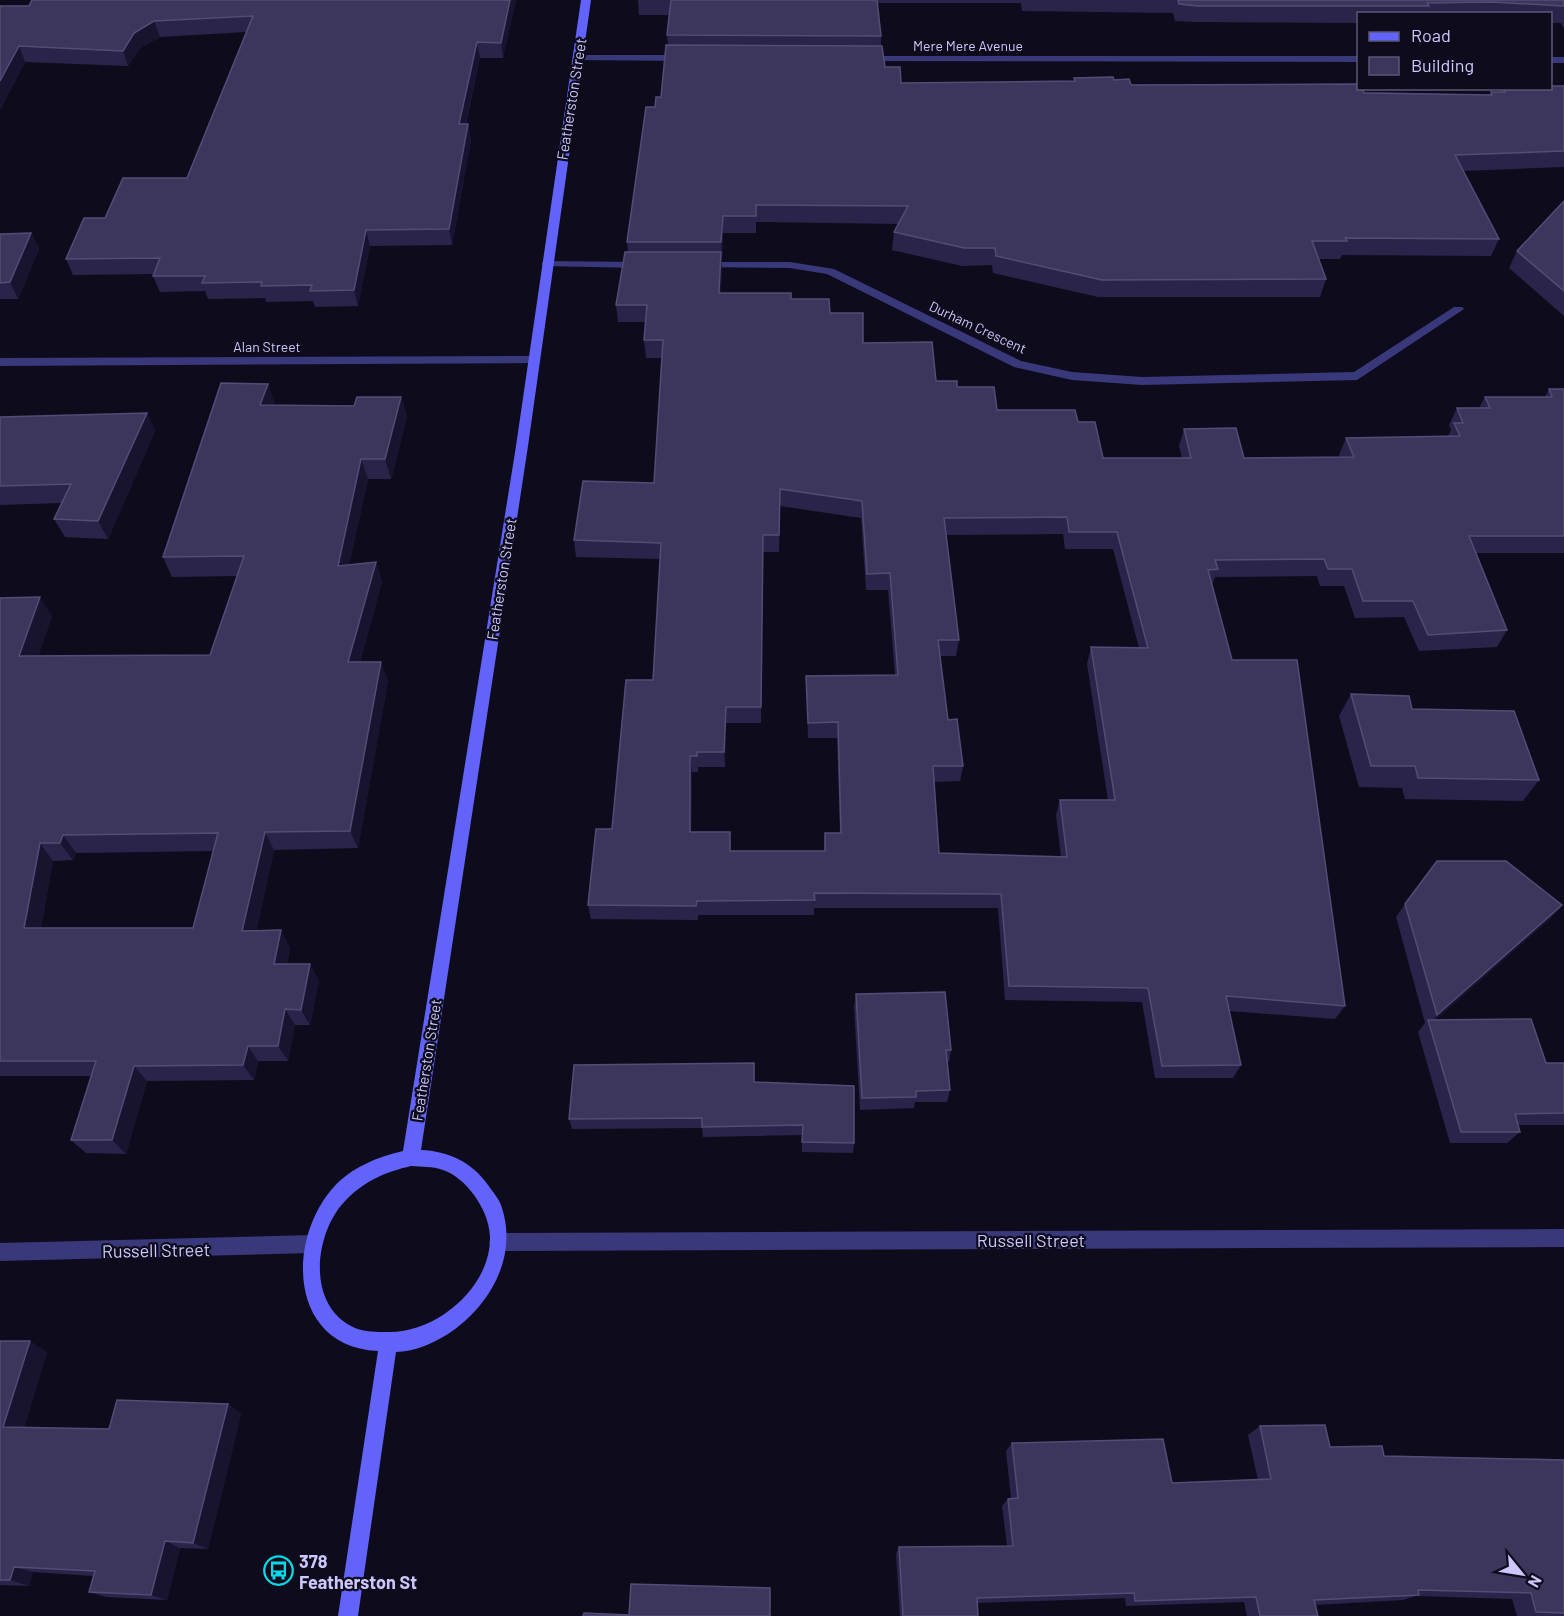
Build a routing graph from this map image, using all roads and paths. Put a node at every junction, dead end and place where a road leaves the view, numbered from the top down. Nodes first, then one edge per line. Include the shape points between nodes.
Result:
1 (586, 0) edge
2 (578, 57) junction
3 (691, 58) edge
4 (859, 58) edge
5 (1357, 59) edge
6 (546, 264) junction
7 (653, 265) edge
8 (688, 265) edge
9 (1458, 309) dead end
10 (535, 360) junction
11 (0, 362) edge
12 (411, 1158) junction
13 (1564, 1238) edge
14 (498, 1242) junction
15 (313, 1244) junction
16 (0, 1252) edge
17 (388, 1344) junction
18 (348, 1616) edge

1 - 2 main road, Featherston Street
2 - 3 street
2 - 6 main road, Featherston Street
4 - 5 street, Mere Mere Avenue
6 - 7 street
6 - 10 main road, Featherston Street
8 - 9 street, Durham Crescent via 790,265 830,271 1018,364 1072,376 1142,381 1357,376
10 - 11 street, Alan Street
10 - 12 main road, Featherston Street
12 - 14 main road via 439,1160 464,1170 483,1189 496,1214
12 - 15 main road via 382,1164 355,1179 332,1201 316,1228
13 - 14 street, Russell Street
14 - 17 main road via 491,1275 473,1304 446,1327 415,1341
15 - 16 street, Russell Street
15 - 17 main road via 309,1258 312,1289 327,1316 350,1336
17 - 18 main road

